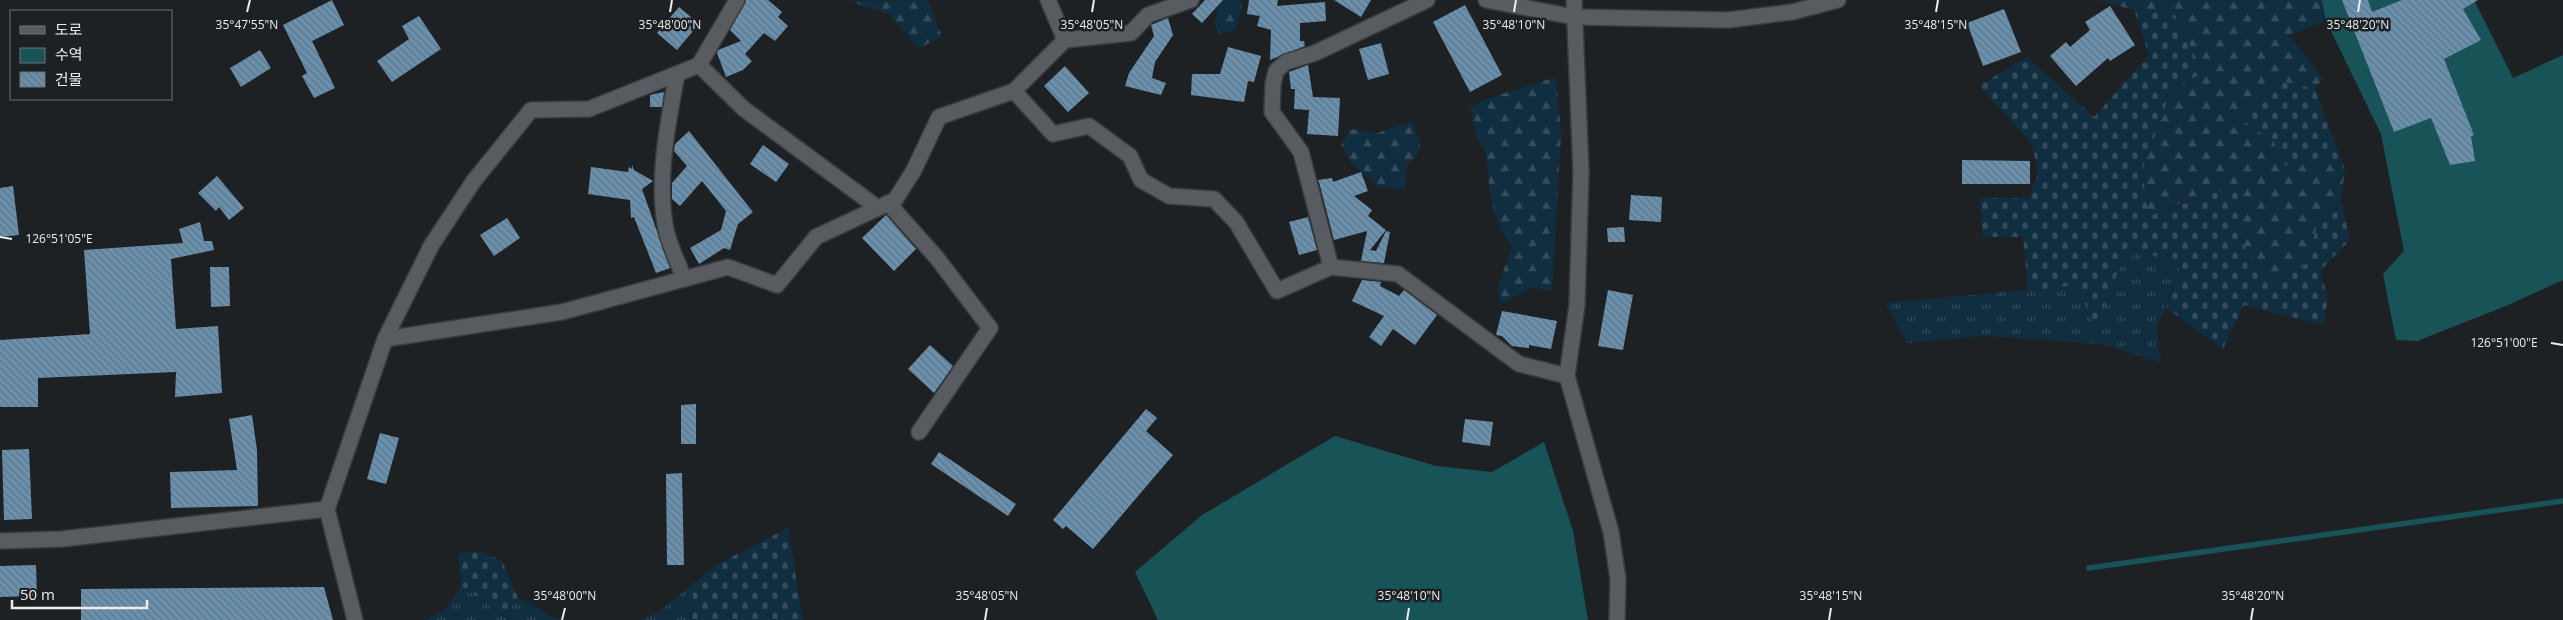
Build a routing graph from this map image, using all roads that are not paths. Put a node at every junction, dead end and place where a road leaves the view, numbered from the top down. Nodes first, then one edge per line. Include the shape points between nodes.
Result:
1 (737, 0) edge
2 (1048, 0) edge
3 (1191, 0) edge
4 (1427, 0) edge
5 (1486, 0) edge
6 (1574, 0) edge
7 (1838, 0) edge
8 (1574, 17) junction
9 (1065, 40) junction
10 (699, 65) junction
11 (677, 74) junction
12 (1014, 91) junction
13 (883, 205) junction
14 (1331, 267) junction
15 (684, 279) junction
16 (385, 339) junction
17 (1567, 376) junction
18 (919, 432) dead end
19 (327, 509) junction
20 (0, 542) edge
21 (355, 620) edge
22 (1617, 620) edge

1 - 10 street
2 - 9 street
3 - 9 street via 1148,15 1131,33
4 - 14 street via 1315,53 1286,62 1276,72 1272,112 1301,152
5 - 8 street
6 - 8 street
7 - 8 street via 1792,12 1728,20
8 - 17 street via 1581,171 1577,304
9 - 12 street
10 - 11 street
10 - 13 street via 744,109
11 - 15 street via 662,193 665,226
11 - 16 street via 589,109 531,110 473,182 431,246
12 - 13 street via 939,117 914,170 895,200
12 - 14 street via 1053,134 1089,126 1130,156 1141,180 1169,196 1214,199 1236,222 1277,291
13 - 15 street via 816,237 777,284 728,267
13 - 18 street via 937,258 990,328
14 - 17 street via 1398,274 1519,364
15 - 16 street via 562,312
16 - 19 street
17 - 22 street via 1611,532 1618,579
19 - 20 street
19 - 21 street

